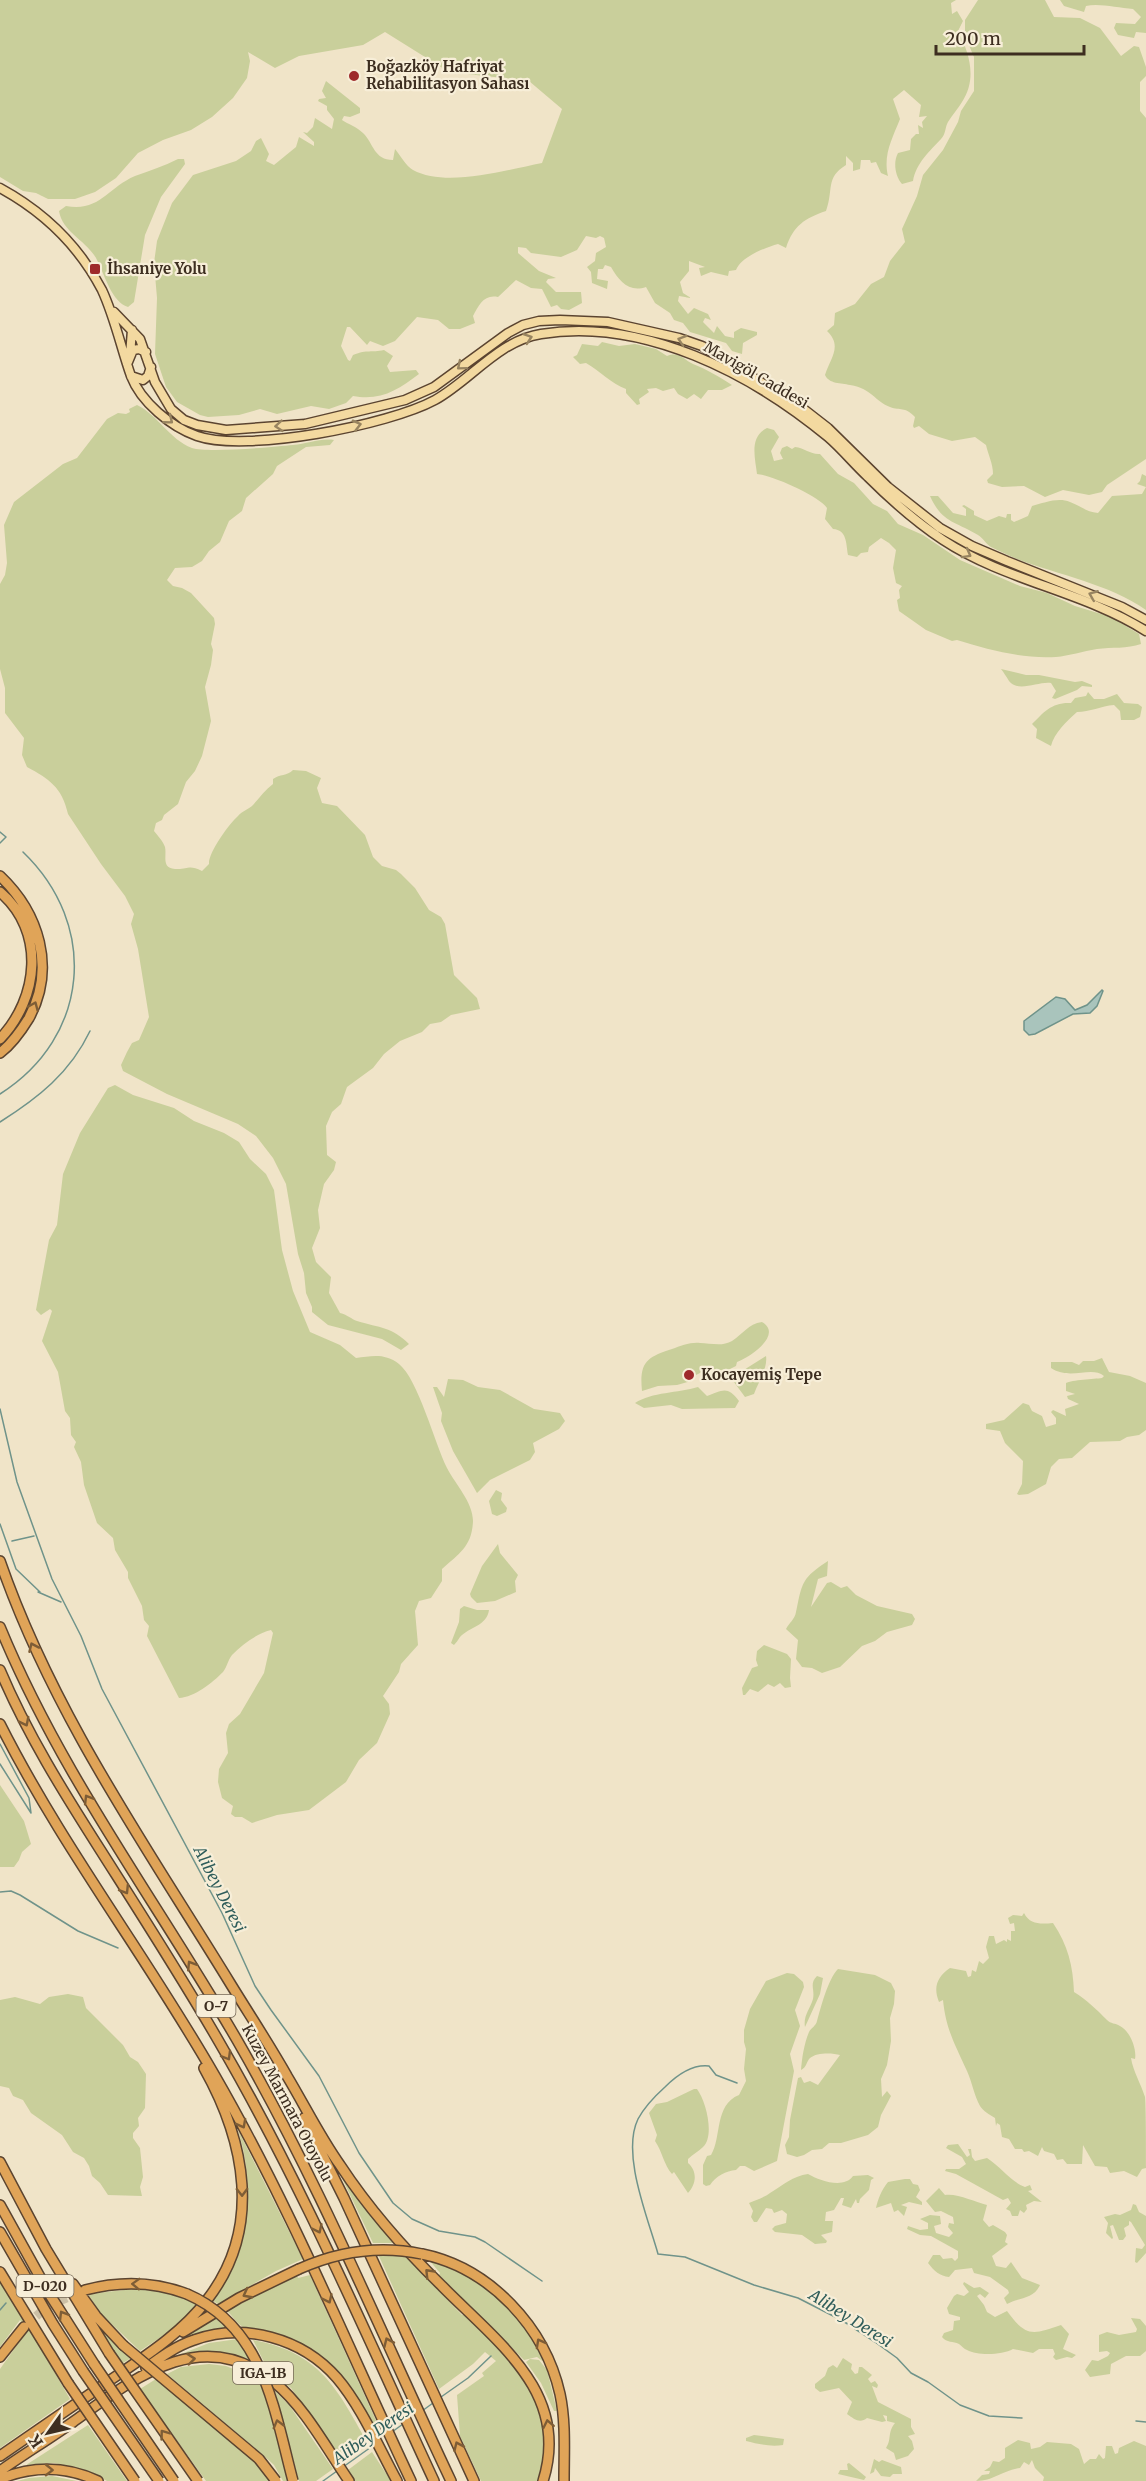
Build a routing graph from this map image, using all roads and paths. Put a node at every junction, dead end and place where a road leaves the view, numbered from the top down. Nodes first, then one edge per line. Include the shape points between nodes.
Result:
1 (0, 188) edge
2 (107, 302) junction
3 (132, 330) junction
4 (146, 352) junction
5 (128, 359) junction
6 (151, 367) junction
7 (131, 376) junction
8 (1146, 620) edge
9 (1146, 631) edge
10 (0, 876) edge
11 (0, 892) edge
12 (0, 1039) edge
13 (0, 1053) edge
14 (0, 1561) edge
15 (0, 1627) edge
16 (0, 1670) edge
17 (0, 1724) edge
18 (135, 1949) junction
19 (243, 2005) junction
20 (0, 2162) edge
21 (16, 2193) junction
22 (0, 2205) edge
23 (0, 2232) edge
24 (0, 2272) edge
25 (85, 2290) tunnel mouth
26 (24, 2327) tunnel mouth
27 (146, 2355) junction
28 (0, 2357) edge
29 (119, 2390) junction
30 (0, 2456) edge
31 (0, 2470) edge
32 (0, 2479) edge
33 (98, 2481) edge
34 (135, 2481) edge
35 (159, 2481) edge
36 (174, 2481) edge
37 (198, 2481) edge
38 (276, 2481) edge
39 (293, 2481) edge
40 (349, 2481) edge
41 (397, 2481) edge
42 (411, 2481) edge
43 (434, 2481) edge
44 (451, 2481) edge
45 (474, 2481) edge
46 (543, 2481) edge
47 (564, 2481) edge

1 - 2 main road, Mavigöl Caddesi via 42,215 70,243
2 - 3 main road, Mavigöl Caddesi
2 - 5 main road, Mavigöl Caddesi
3 - 4 main road, Mavigöl Caddesi
3 - 5 main road
4 - 5 main road via 136,349
4 - 6 main road, Mavigöl Caddesi
5 - 7 main road, Mavigöl Caddesi
6 - 7 main road via 143,380
8 -> 6 main road, Mavigöl Caddesi via 972,546 940,528 888,487 801,406 702,346 647,329 583,320 523,325 422,393 345,415 280,427 211,429 184,420 162,396
7 -> 9 main road, Mavigöl Caddesi via 139,391 176,426 214,441 252,441 318,434 408,412 437,399 493,356 526,337 586,332 651,341 705,358 804,418 891,499 943,540 975,558 1099,607
13 -> 10 highway via 19,1034 32,1011 43,961 30,914
11 - 12 highway via 25,928 32,958 26,1001
19 -> 14 highway via 82,1743 39,1660
44 -> 15 highway, Kuzey Marmara Otoyolu / O-7 via 278,2112 67,1764
16 -> 43 highway, Kuzey Marmara Otoyolu / O-7 via 59,1784 252,2100 305,2202
17 - 18 highway via 42,1800
18 -> 27 highway via 224,2109 238,2150 242,2190 236,2242 219,2281 186,2323
18 -> 42 highway via 239,2118 284,2205
45 -> 19 highway via 344,2198
46 -> 19 highway via 550,2434 543,2403 533,2384 367,2203 325,2142
20 - 21 highway
37 -> 21 highway, bridge via 109,2353
21 - 38 highway, bridge via 76,2290 100,2321 123,2345 259,2459
36 -> 22 highway, D-020, bridge via 50,2295
23 - 35 highway, D-020, bridge via 48,2317
24 - 34 highway, bridge via 68,2383
39 -> 25 highway, IGA-1B, bridge via 268,2386 254,2354 227,2320 203,2302 167,2288 130,2283
26 - 28 highway
27 - 30 highway
47 -> 27 highway, bridge via 560,2394 550,2363 532,2329 509,2302 481,2279 422,2254 388,2249 339,2254 299,2269 224,2307
29 - 31 highway
29 -> 40 highway via 156,2367 179,2360 211,2358 239,2363 281,2388
29 - 41 highway via 166,2354 195,2340 234,2333 260,2335 296,2346 318,2360 344,2388
32 -> 33 highway via 46,2469

